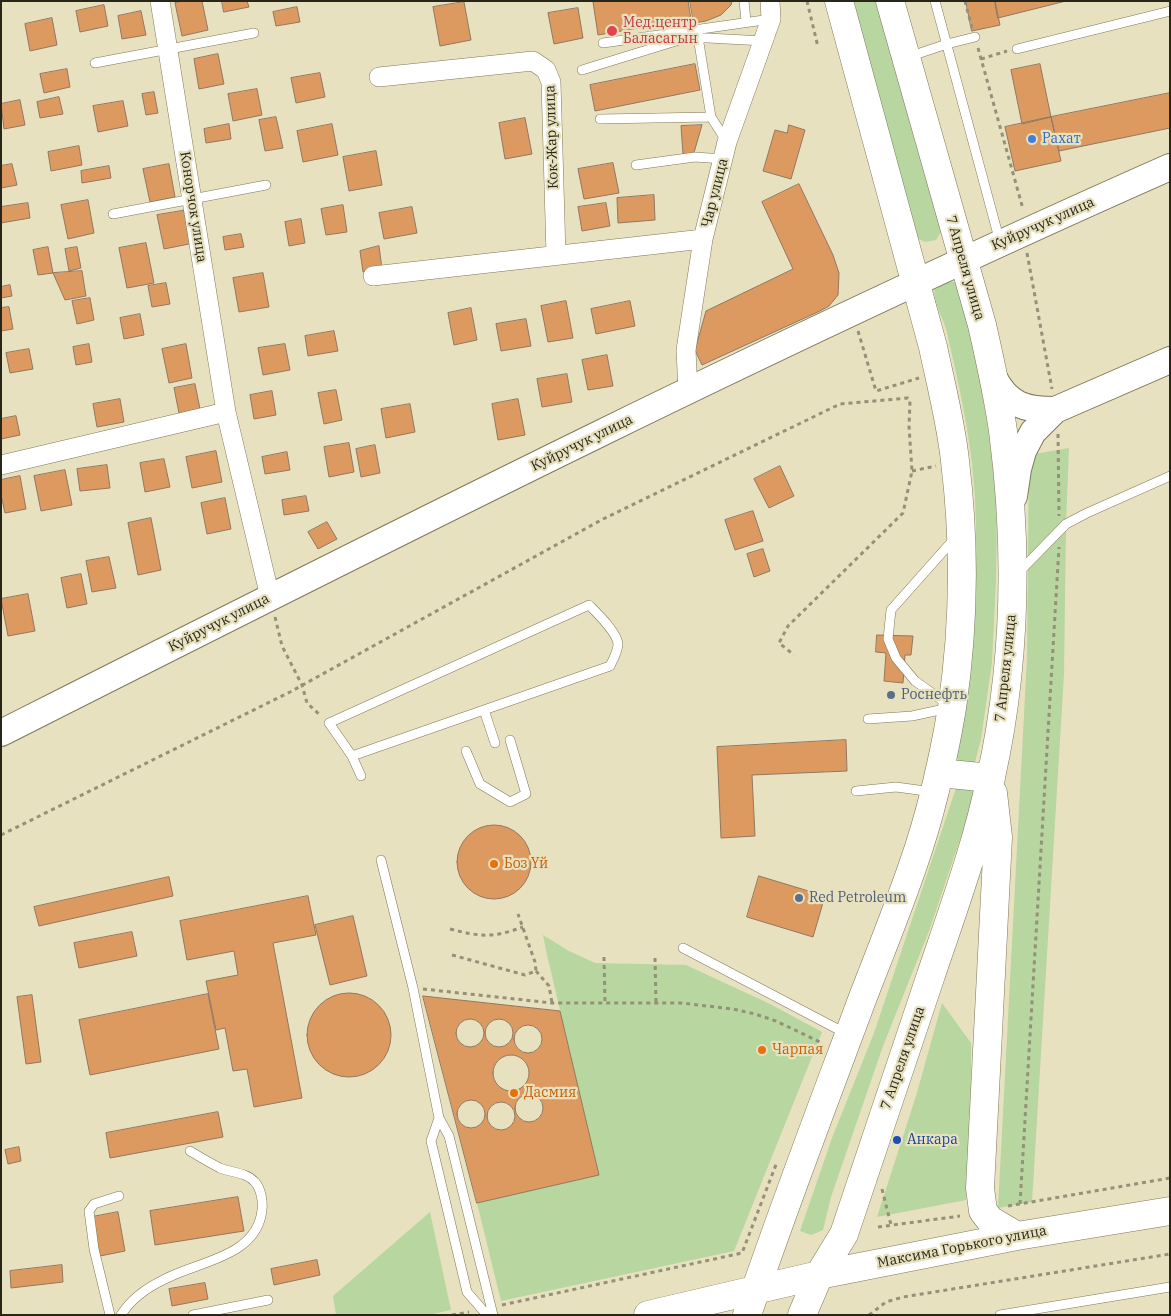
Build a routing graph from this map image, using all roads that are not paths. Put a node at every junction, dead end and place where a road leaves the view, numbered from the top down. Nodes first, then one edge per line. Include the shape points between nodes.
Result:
1 (160, 1) edge
2 (744, 1) edge
3 (839, 1) edge
4 (890, 1) edge
5 (935, 1) edge
6 (771, 10) edge
7 (1170, 11) edge
8 (746, 21) junction
9 (254, 33) dead end
10 (698, 37) junction
11 (975, 37) road end
12 (765, 41) junction
13 (602, 43) dead end
14 (947, 44) junction
15 (168, 49) junction
16 (1017, 49) road end
17 (906, 58) junction
18 (95, 63) dead end
19 (582, 70) dead end
20 (379, 77) dead end
21 (710, 118) junction
22 (600, 119) dead end
23 (725, 151) junction
24 (636, 165) dead end
25 (1170, 167) edge
26 (266, 185) dead end
27 (192, 200) junction
28 (114, 214) dead end
29 (703, 239) junction
30 (1000, 243) junction
31 (556, 255) junction
32 (963, 260) junction
33 (373, 276) dead end
34 (915, 282) junction
35 (1170, 360) edge
36 (994, 378) junction
37 (688, 391) junction
38 (1055, 411) junction
39 (226, 412) junction
40 (1, 465) edge
41 (1170, 476) edge
42 (1011, 523) junction
43 (961, 530) junction
44 (1013, 578) junction
45 (270, 597) junction
46 (952, 707) junction
47 (484, 710) junction
48 (868, 719) dead end
49 (1, 733) edge
50 (510, 740) dead end
51 (495, 743) dead end
52 (466, 751) dead end
53 (352, 756) junction
54 (361, 776) dead end
55 (991, 778) junction
56 (937, 783) junction
57 (856, 792) dead end
58 (381, 860) dead end
59 (683, 948) dead end
60 (839, 1030) junction
61 (439, 1118) junction
62 (190, 1151) dead end
63 (119, 1196) dead end
64 (1170, 1211) edge
65 (1016, 1236) junction
66 (819, 1275) junction
67 (1170, 1287) edge
68 (756, 1289) junction
69 (268, 1300) dead end
70 (488, 1311) edge
71 (1018, 1313) edge
72 (110, 1315) edge
73 (121, 1315) edge
74 (193, 1315) edge
75 (648, 1315) edge
76 (748, 1315) edge
77 (802, 1315) edge
78 (1000, 1315) edge

1 - 15 street, Конорчок улица
2 - 8 lane
3 - 34 main road
4 - 17 main road, 7 Апреля улица
5 - 14 lane
6 - 8 lane
6 - 12 street, Чар улица
7 - 16 lane
8 - 13 lane
9 - 15 lane
10 - 12 lane
10 - 19 lane
10 - 21 lane
11 - 14 lane
12 - 23 street, Чар улица
14 - 17 lane
14 - 30 lane
15 - 18 lane
15 - 27 street, Конорчок улица
17 - 32 main road, 7 Апреля улица
20 - 31 street, Кок-Жар улица via 533,61 546,70 551,82
21 - 22 lane
21 - 23 lane
23 - 24 lane
23 - 29 street, Чар улица
25 - 30 street, Куйручук улица
26 - 27 lane
27 - 28 lane
27 - 39 street, Конорчок улица
29 - 31 street
29 - 37 street, Чар улица via 686,350
30 - 32 street, Куйручук улица
31 - 33 street
32 - 34 street, Куйручук улица
32 - 36 main road, 7 Апреля улица
34 - 37 street, Куйручук улица
34 - 43 main road via 946,405
35 - 38 street
36 - 38 street via 1012,402
36 - 42 main road, 7 Апреля улица
37 - 45 street, Куйручук улица
38 - 42 street via 1033,432 1023,451
39 - 40 street
39 - 45 street, Конорчок улица
41 - 44 lane via 1066,524
42 - 44 main road, 7 Апреля улица
43 - 46 main road via 960,633
43 - 46 lane via 891,610 888,639 896,658 915,681
44 - 55 main road, 7 Апреля улица via 1010,645
45 - 49 street, Куйручук улица
46 - 48 lane via 912,716
46 - 56 main road
47 - 51 lane
47 - 53 lane
47 - 53 lane via 610,666 618,643 613,633 589,605 328,723
50 - 52 lane via 526,794 510,802 480,784
53 - 54 lane
55 - 56 main road
55 - 65 main road via 998,837 980,1188 983,1211 990,1220
55 - 66 main road, 7 Апреля улица via 968,870 844,1234
56 - 57 lane
56 - 60 main road via 913,866
58 - 61 lane via 413,988
59 - 60 lane
60 - 68 main road
61 - 70 lane via 450,1136
61 - 70 lane via 431,1141 467,1292
62 - 73 lane via 220,1168 246,1175 256,1183 263,1204 257,1229 252,1238 230,1253 166,1279 142,1293
63 - 72 lane via 94,1204 89,1211 94,1249
64 - 65 main road, Максима Горького улица
65 - 66 main road, Максима Горького улица
66 - 68 main road, Максима Горького улица
66 - 77 main road, 7 Апреля улица
67 - 71 lane
68 - 75 main road, Максима Горького улица
68 - 76 main road
69 - 74 lane
71 - 78 lane

